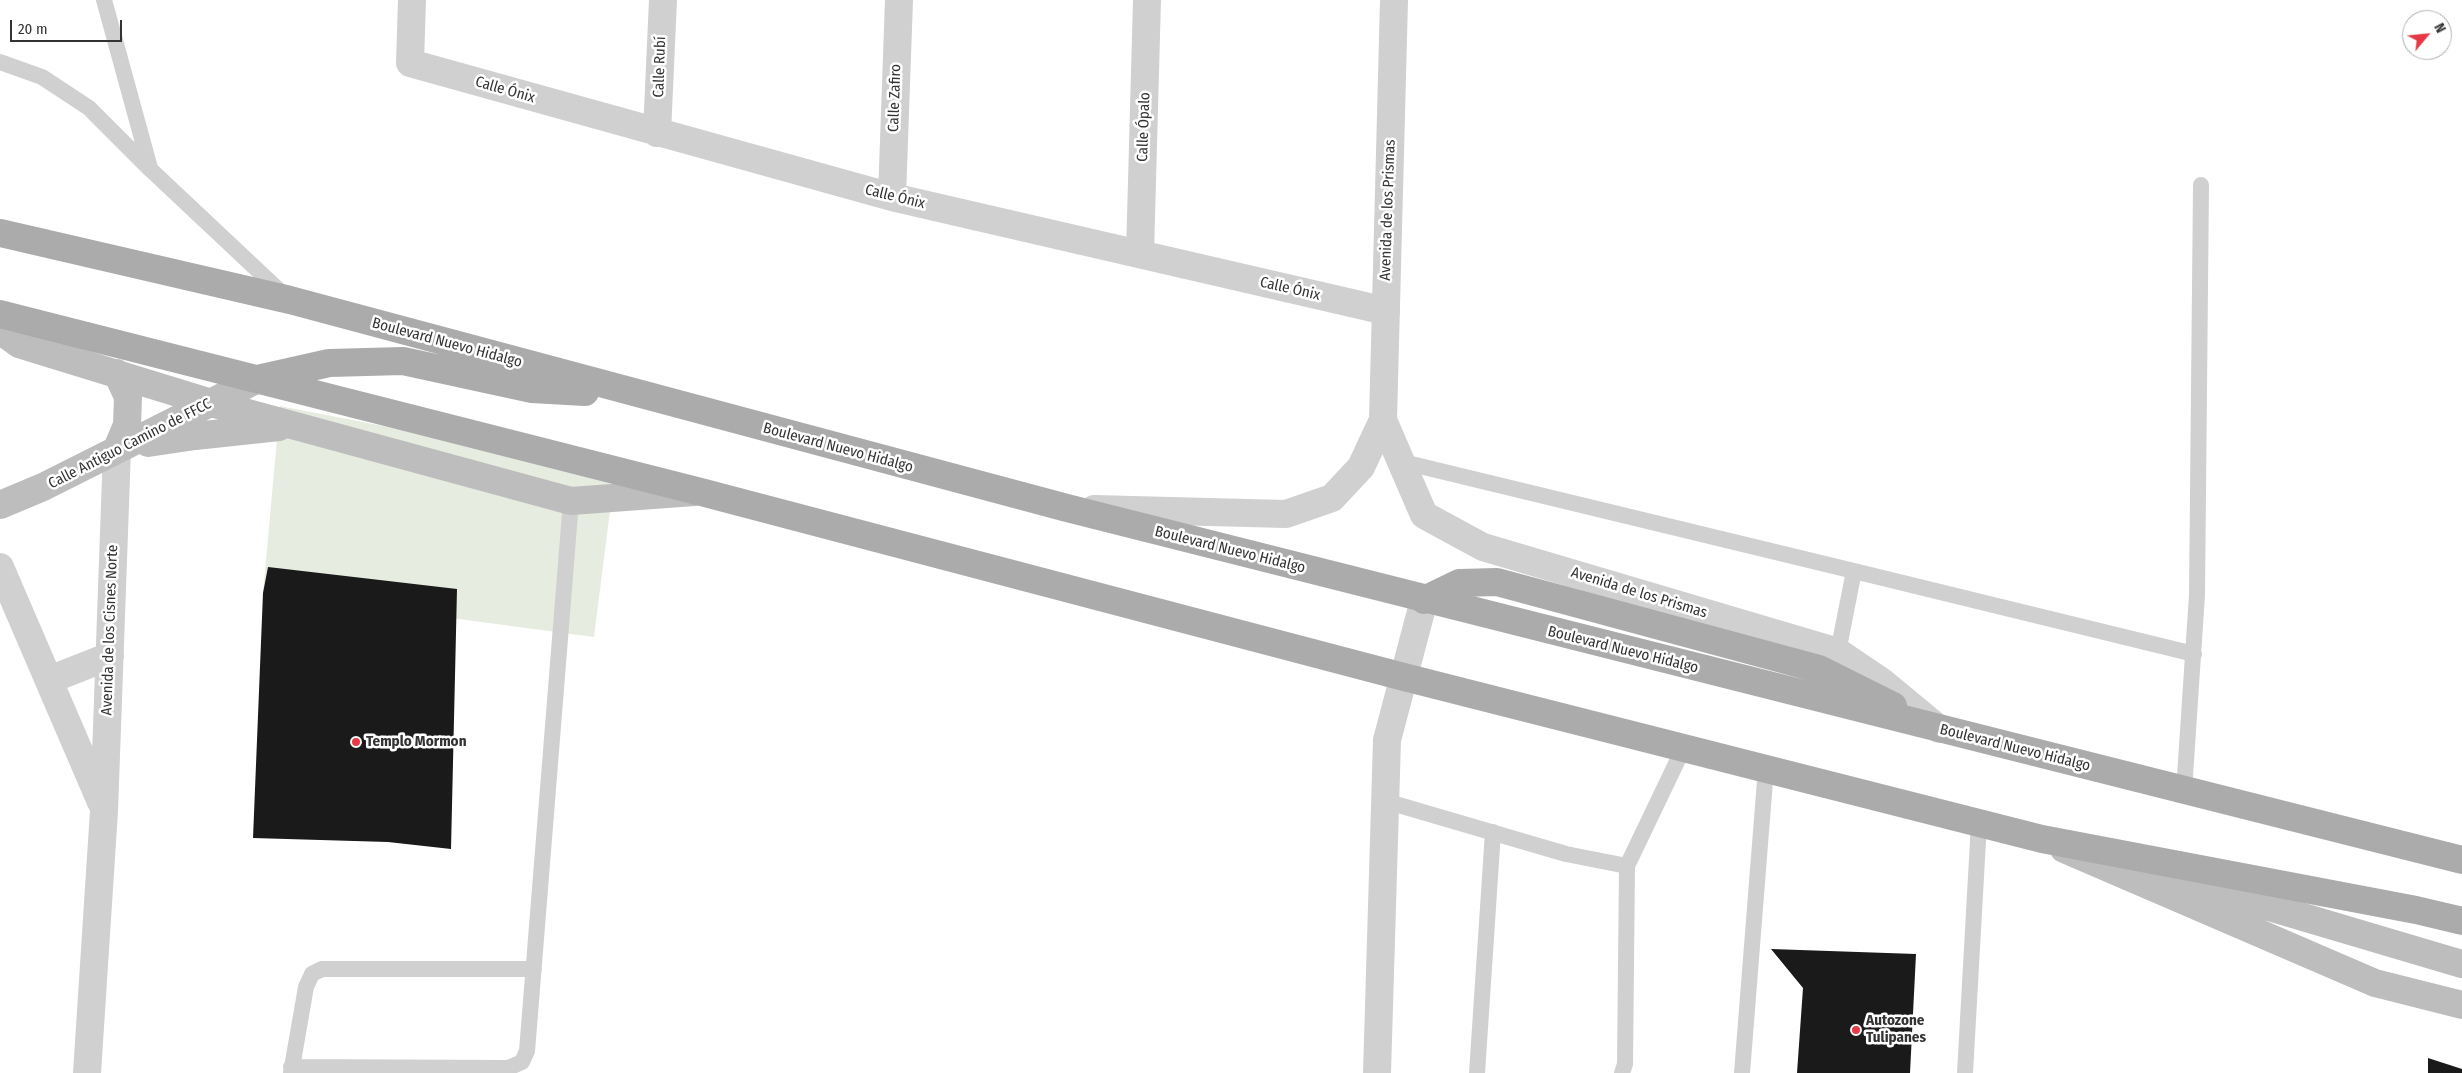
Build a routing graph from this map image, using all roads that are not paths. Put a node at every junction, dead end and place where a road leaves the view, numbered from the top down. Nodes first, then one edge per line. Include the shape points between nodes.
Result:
1 (104, 0) edge
2 (412, 0) edge
3 (663, 0) edge
4 (899, 0) edge
5 (1147, 0) edge
6 (1394, 0) edge
7 (0, 62) edge
8 (657, 133) junction
9 (151, 170) junction
10 (2201, 185) dead end
11 (892, 197) junction
12 (0, 233) edge
13 (1140, 254) junction
14 (290, 300) junction
15 (1386, 311) junction
16 (0, 314) edge
17 (0, 330) edge
18 (118, 373) junction
19 (258, 379) junction
20 (638, 395) junction
21 (211, 403) junction
22 (1383, 420) junction
23 (296, 425) junction
24 (117, 448) junction
25 (1399, 460) junction
26 (701, 492) junction
27 (571, 501) junction
28 (0, 505) edge
29 (1067, 508) junction
30 (0, 567) edge
31 (1854, 571) junction
32 (1424, 600) junction
33 (1838, 652) junction
34 (2194, 654) junction
35 (110, 656) junction
36 (1404, 677) junction
37 (49, 680) junction
38 (1939, 729) junction
39 (1684, 747) junction
40 (1766, 768) junction
41 (2184, 791) junction
42 (1385, 801) junction
43 (104, 810) junction
44 (1979, 823) junction
45 (1494, 832) junction
46 (2042, 839) junction
47 (2462, 860) edge
48 (1627, 866) junction
49 (2462, 921) edge
50 (2462, 964) edge
51 (534, 969) junction
52 (2462, 1005) edge
53 (291, 1070) edge
54 (87, 1073) edge
55 (1377, 1073) edge
56 (1477, 1073) edge
57 (1622, 1073) edge
58 (1742, 1073) edge
59 (1965, 1073) edge

1 - 9 lane
2 - 8 street, Calle Ónix via 410,63
3 - 8 street, Calle Rubí
4 - 11 street, Calle Zafiro
5 - 13 street, Calle Ópalo
6 - 15 street, Avenida de los Prismas
7 - 9 lane via 42,77 89,108
8 - 11 street, Calle Ónix
9 - 14 lane
10 - 34 lane
11 - 13 street, Calle Ónix
12 - 14 main road, Boulevard Nuevo Hidalgo
13 - 15 street, Calle Ónix
14 - 20 main road, Boulevard Nuevo Hidalgo
15 - 22 street, Avenida de los Prismas
16 - 19 main road
17 - 18 main road via 20,344
18 - 21 main road
18 - 24 main road via 128,398 128,425
19 - 20 main road via 329,363 403,361 532,390
19 - 21 main road, Calle Antiguo Camino de FFCC
19 - 26 main road
20 - 29 main road, Boulevard Nuevo Hidalgo
21 - 23 main road
21 - 24 main road, Calle Antiguo Camino de FFCC
22 - 25 street, Avenida de los Prismas
22 - 29 street, Avenida de los Prismas via 1362,467 1332,498 1286,514
23 - 24 main road
23 - 27 main road
24 - 28 main road, Calle Antiguo Camino de FFCC via 43,487
24 - 35 street, Avenida de los Cisnes Norte
25 - 31 lane
25 - 33 street, Avenida de los Prismas via 1424,515 1483,547
26 - 27 main road
26 - 36 main road
27 - 51 lane
29 - 32 main road, Boulevard Nuevo Hidalgo
30 - 37 street, Avenida de los Cisnes Norte
31 - 33 lane
31 - 34 lane
32 - 36 street
32 - 38 main road, Boulevard Nuevo Hidalgo via 1459,583 1497,582 1819,669
33 - 38 street, Avenida de los Prismas via 1881,681
34 - 41 lane
35 - 37 street
35 - 43 street, Avenida de los Cisnes Norte
36 - 39 main road
36 - 42 street via 1387,740
37 - 43 street, Avenida de los Cisnes Norte
38 - 41 main road, Boulevard Nuevo Hidalgo
39 - 40 main road
39 - 48 lane
40 - 44 main road
40 - 58 lane
41 - 47 main road, Boulevard Nuevo Hidalgo
42 - 45 lane
42 - 55 street
43 - 54 street, Avenida de los Cisnes Norte
44 - 46 main road
44 - 59 lane
45 - 48 lane via 1566,854
45 - 56 lane
46 - 49 main road
46 - 50 main road
46 - 52 main road via 2375,983
48 - 57 lane via 1625,1064
51 - 53 lane via 322,969 312,974 306,987
51 - 53 lane via 528,1051 522,1062 508,1068

